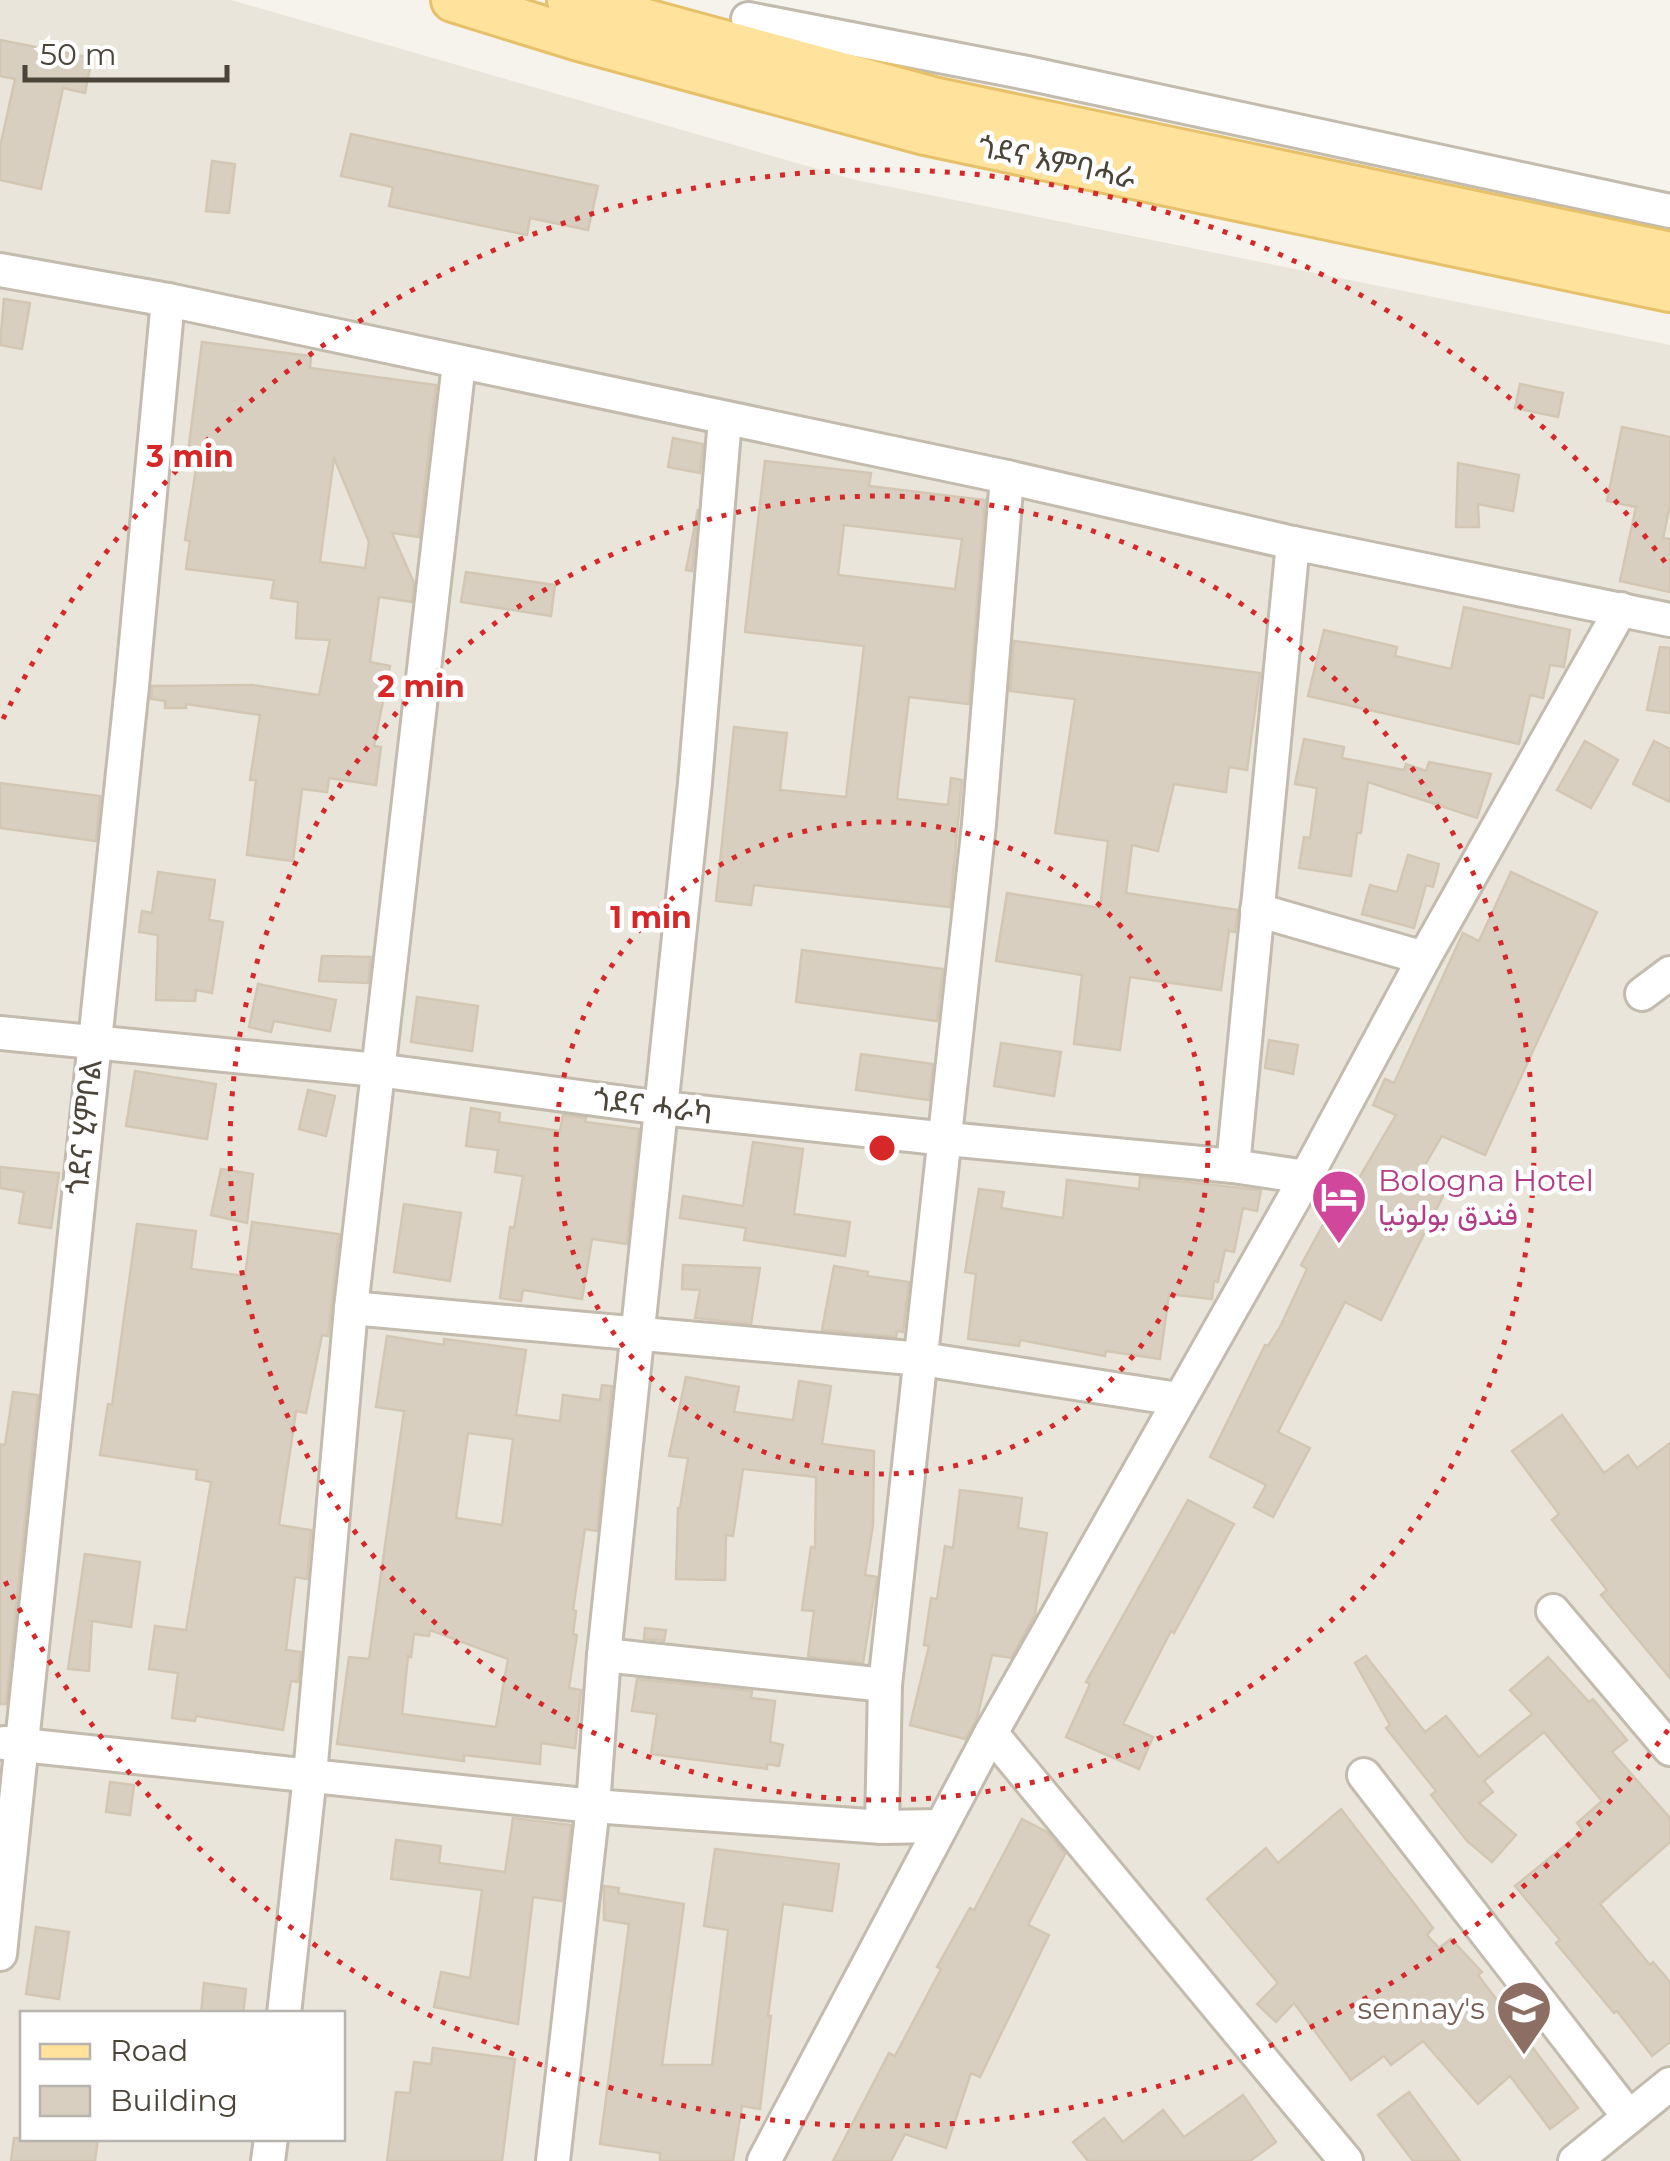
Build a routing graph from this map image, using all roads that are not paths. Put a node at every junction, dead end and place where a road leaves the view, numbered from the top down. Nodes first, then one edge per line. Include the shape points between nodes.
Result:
1 (453, 0) edge
2 (569, 0) edge
3 (746, 38) edge
4 (1419, 199) junction
5 (1670, 211) edge
6 (1670, 254) edge
7 (0, 270) edge
8 (1670, 290) edge
9 (168, 300) junction
10 (459, 363) junction
11 (724, 419) junction
12 (1007, 477) junction
13 (1293, 544) junction
14 (1622, 609) junction
15 (1670, 620) edge
16 (1257, 910) junction
17 (1424, 958) junction
18 (1670, 973) edge
19 (1642, 994) dead end
20 (0, 1033) edge
21 (93, 1042) junction
22 (377, 1070) junction
23 (662, 1108) junction
24 (946, 1139) junction
25 (1233, 1166) junction
26 (1306, 1178) junction
27 (351, 1308) junction
28 (638, 1332) junction
29 (922, 1359) junction
30 (1178, 1399) junction
31 (1553, 1611) dead end
32 (604, 1655) junction
33 (885, 1685) junction
34 (991, 1734) junction
35 (11, 1744) edge
36 (1670, 1749) edge
37 (310, 1774) junction
38 (1364, 1774) dead end
39 (593, 1806) junction
40 (940, 1826) junction
41 (882, 1827) junction
42 (0, 1954) edge
43 (284, 2011) edge
44 (1670, 2084) edge
45 (1629, 2117) junction
46 (554, 2161) edge
47 (764, 2161) edge
48 (1346, 2161) edge
49 (1575, 2161) edge

1 - 3 main road, ጎደና እምባሓራ
2 - 3 main road, ጎደና እምባሓራ
3 - 4 street via 1027,73
3 - 4 main road, ጎደና እምባሓራ via 925,133
4 - 5 street
4 - 6 main road, ጎደና እምባሓራ
4 - 8 main road, ጎደና እምባሓራ
7 - 9 street
9 - 10 street
9 - 21 street, ጎደና ሂምቦል
10 - 11 street
10 - 22 street
11 - 12 street
11 - 23 street
12 - 13 street
12 - 24 street
13 - 14 street
13 - 16 street
14 - 15 street
14 - 17 street
16 - 17 street
16 - 25 street
17 - 26 street
18 - 19 street
20 - 21 street, ጎደና ሓራካ
21 - 22 street, ጎደና ሓራካ
21 - 35 street, ጎደና ሂምቦል
22 - 23 street, ጎደና ሓራካ
22 - 27 street
23 - 24 street, ጎደና ሓራካ
23 - 28 street
24 - 25 street, ጎደና ሓራካ
24 - 29 street
25 - 26 street, ጎደና ሓራካ
26 - 30 street
27 - 28 street
27 - 37 street
28 - 29 street
28 - 32 street
29 - 30 street
29 - 33 street
30 - 34 street
31 - 36 street
32 - 33 street
32 - 39 street
33 - 41 street
34 - 40 street
34 - 48 street
35 - 37 street
35 - 42 street, ጎደና ሂምቦል
37 - 39 street
37 - 43 street
38 - 45 street
39 - 41 street
39 - 46 street
40 - 41 street
40 - 47 street
44 - 45 street
45 - 49 street

